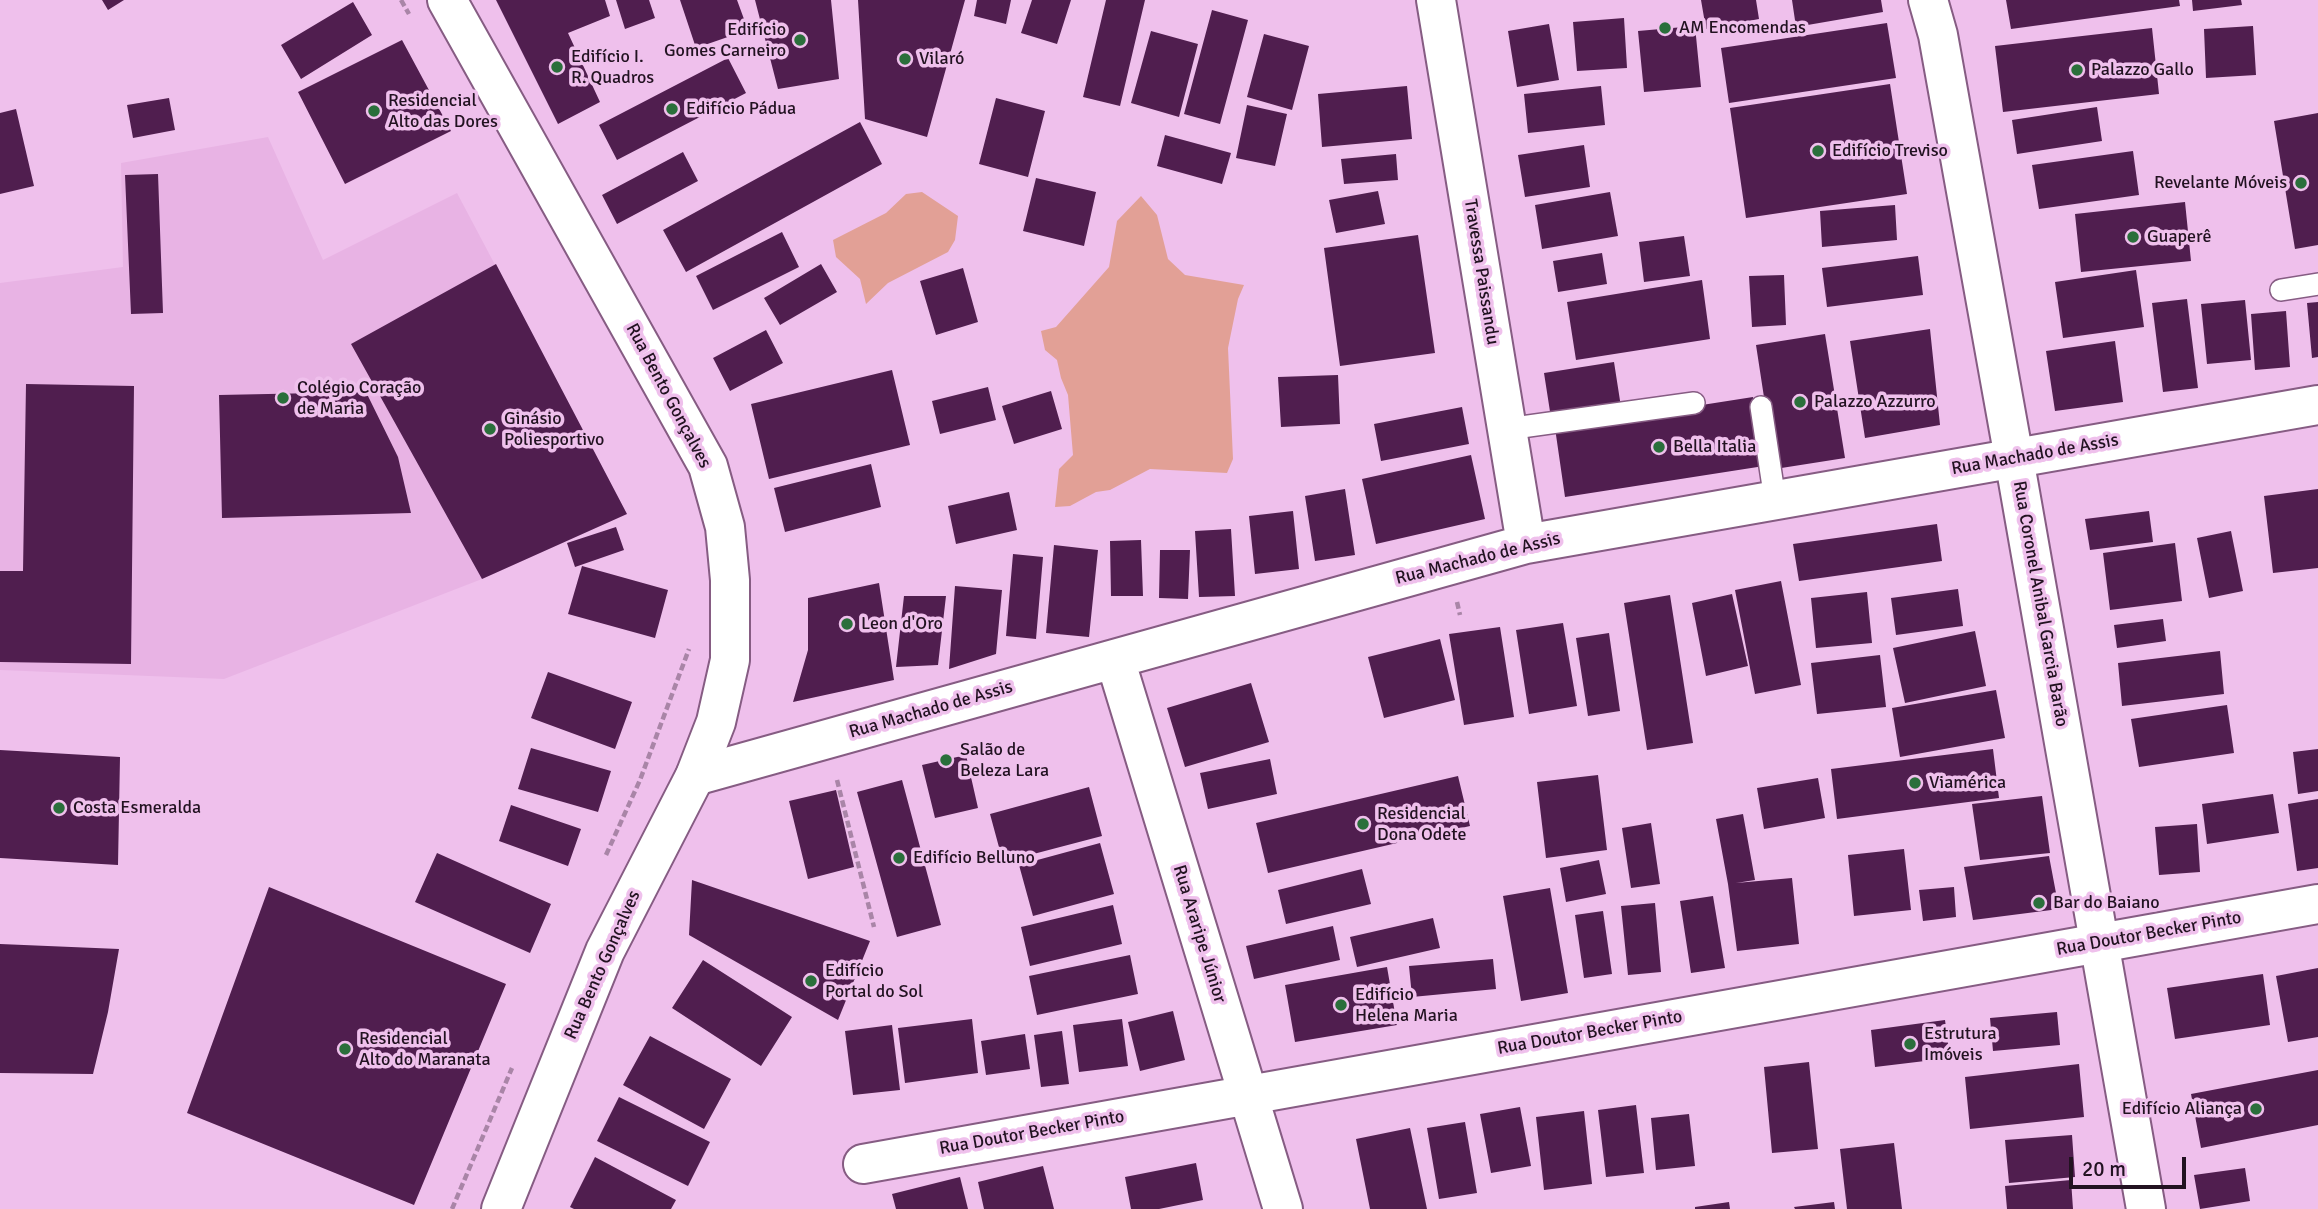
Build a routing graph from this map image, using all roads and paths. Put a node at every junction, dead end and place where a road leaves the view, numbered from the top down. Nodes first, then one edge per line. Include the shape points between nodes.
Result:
1 (401, 0) edge
2 (447, 0) edge
3 (1436, 0) edge
4 (1928, 0) edge
5 (414, 24) dead end
6 (2318, 284) edge
7 (2281, 290) dead end
8 (1694, 403) dead end
9 (2318, 405) edge
10 (1761, 407) dead end
11 (1507, 429) junction
12 (2014, 458) junction
13 (1775, 500) junction
14 (1525, 544) junction
15 (691, 638) dead end
16 (1115, 659) junction
17 (695, 776) junction
18 (837, 780) dead end
19 (601, 867) dead end
20 (2318, 904) edge
21 (874, 927) dead end
22 (2099, 943) junction
23 (514, 1064) dead end
24 (1248, 1095) junction
25 (863, 1164) dead end
26 (452, 1209) edge
27 (501, 1209) edge
28 (1283, 1209) edge
29 (2146, 1209) edge

1 - 5 path
2 - 17 street, Rua Bento Gonçalves via 708,466 725,527 730,660 716,722
3 - 11 street, Travessa Paissandu
4 - 12 street, Rua Coronel Anibal Garcia Barão
6 - 7 lane
8 - 11 lane
9 - 12 street, Rua Machado de Assis
10 - 13 lane
11 - 14 street, Travessa Paissandu
12 - 13 street, Rua Machado de Assis
12 - 22 street, Rua Coronel Anibal Garcia Barão
13 - 14 street, Rua Machado de Assis
14 - 16 street, Rua Machado de Assis
15 - 19 path via 662,725
16 - 17 street, Rua Machado de Assis
16 - 24 street, Rua Araripe Júnior
17 - 27 street, Rua Bento Gonçalves via 605,951
18 - 21 path
20 - 22 street, Rua Doutor Becker Pinto
22 - 24 street, Rua Doutor Becker Pinto
22 - 29 street, Rua Coronel Anibal Garcia Barão
23 - 26 path
24 - 25 street, Rua Doutor Becker Pinto
24 - 28 street, Rua Araripe Júnior

